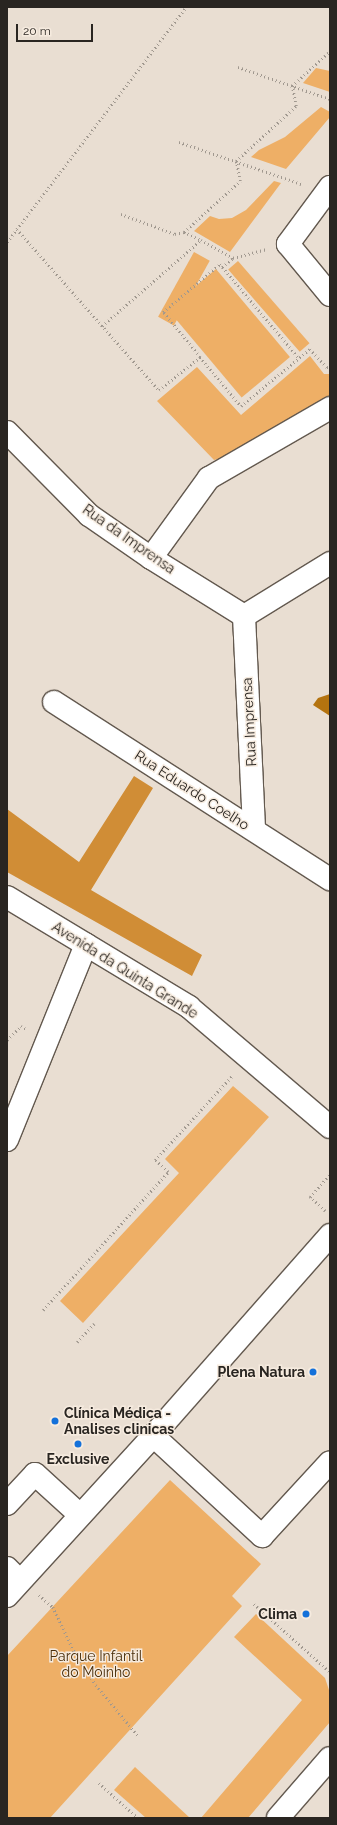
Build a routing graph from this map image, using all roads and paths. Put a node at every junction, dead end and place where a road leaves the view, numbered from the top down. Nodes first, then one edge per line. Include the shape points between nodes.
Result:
1 (186, 7) edge
2 (330, 51) edge
3 (238, 67) dead end
4 (292, 86) junction
5 (330, 99) edge
6 (179, 142) dead end
7 (236, 161) junction
8 (328, 190) edge
9 (121, 214) dead end
10 (17, 229) junction
11 (184, 232) junction
12 (201, 240) junction
13 (7, 242) edge
14 (288, 244) junction
15 (233, 258) junction
16 (222, 267) junction
17 (328, 286) edge
18 (102, 326) junction
19 (200, 357) junction
20 (299, 358) junction
21 (330, 368) edge
22 (330, 408) edge
23 (7, 432) edge
24 (151, 558) junction
25 (330, 563) edge
26 (244, 616) junction
27 (54, 702) dead end
28 (254, 829) junction
29 (330, 878) edge
30 (7, 896) edge
31 (86, 944) junction
32 (250, 1058) junction
33 (330, 1127) edge
34 (7, 1140) edge
35 (330, 1174) edge
36 (330, 1215) edge
37 (330, 1235) edge
38 (43, 1310) dead end
39 (94, 1324) dead end
40 (78, 1342) dead end
41 (160, 1442) dead end
42 (330, 1462) edge
43 (7, 1504) edge
44 (80, 1515) junction
45 (11, 1582) edge
46 (254, 1604) dead end
47 (53, 1607) dead end
48 (330, 1672) edge
49 (139, 1737) dead end
50 (330, 1758) edge
51 (99, 1783) dead end
52 (138, 1818) edge
53 (278, 1818) edge

1 - 10 path
2 - 4 path
3 - 4 path
4 - 5 path
4 - 7 path via 296,106
6 - 7 path
7 - 8 path
7 - 11 path via 240,181
8 - 14 street
9 - 11 path via 175,234
10 - 13 path
10 - 18 path
11 - 12 path
12 - 15 path
12 - 18 path
14 - 15 path
14 - 17 street
15 - 16 path
16 - 19 path via 220,264 163,312
16 - 20 path
18 - 19 path via 159,390
19 - 20 path via 241,406
20 - 21 path via 310,349
22 - 24 street via 209,478
23 - 24 street, Rua da Imprensa via 90,515
24 - 26 street, Rua da Imprensa
25 - 26 street
26 - 28 street, Rua Imprensa
27 - 28 street, Rua Eduardo Coelho
28 - 29 street, Rua Eduardo Coelho
30 - 31 street, Avenida da Quinta Grande
31 - 32 street, Avenida da Quinta Grande via 189,1007
31 - 34 street
32 - 33 street, Avenida da Quinta Grande
32 - 38 path via 155,1160 168,1172
35 - 36 path via 310,1197
37 - 44 street
39 - 40 path
41 - 42 street via 262,1536
43 - 44 street via 35,1474
44 - 45 street
46 - 48 path
47 - 49 path via 74,1651 96,1685
50 - 53 street
51 - 52 path

